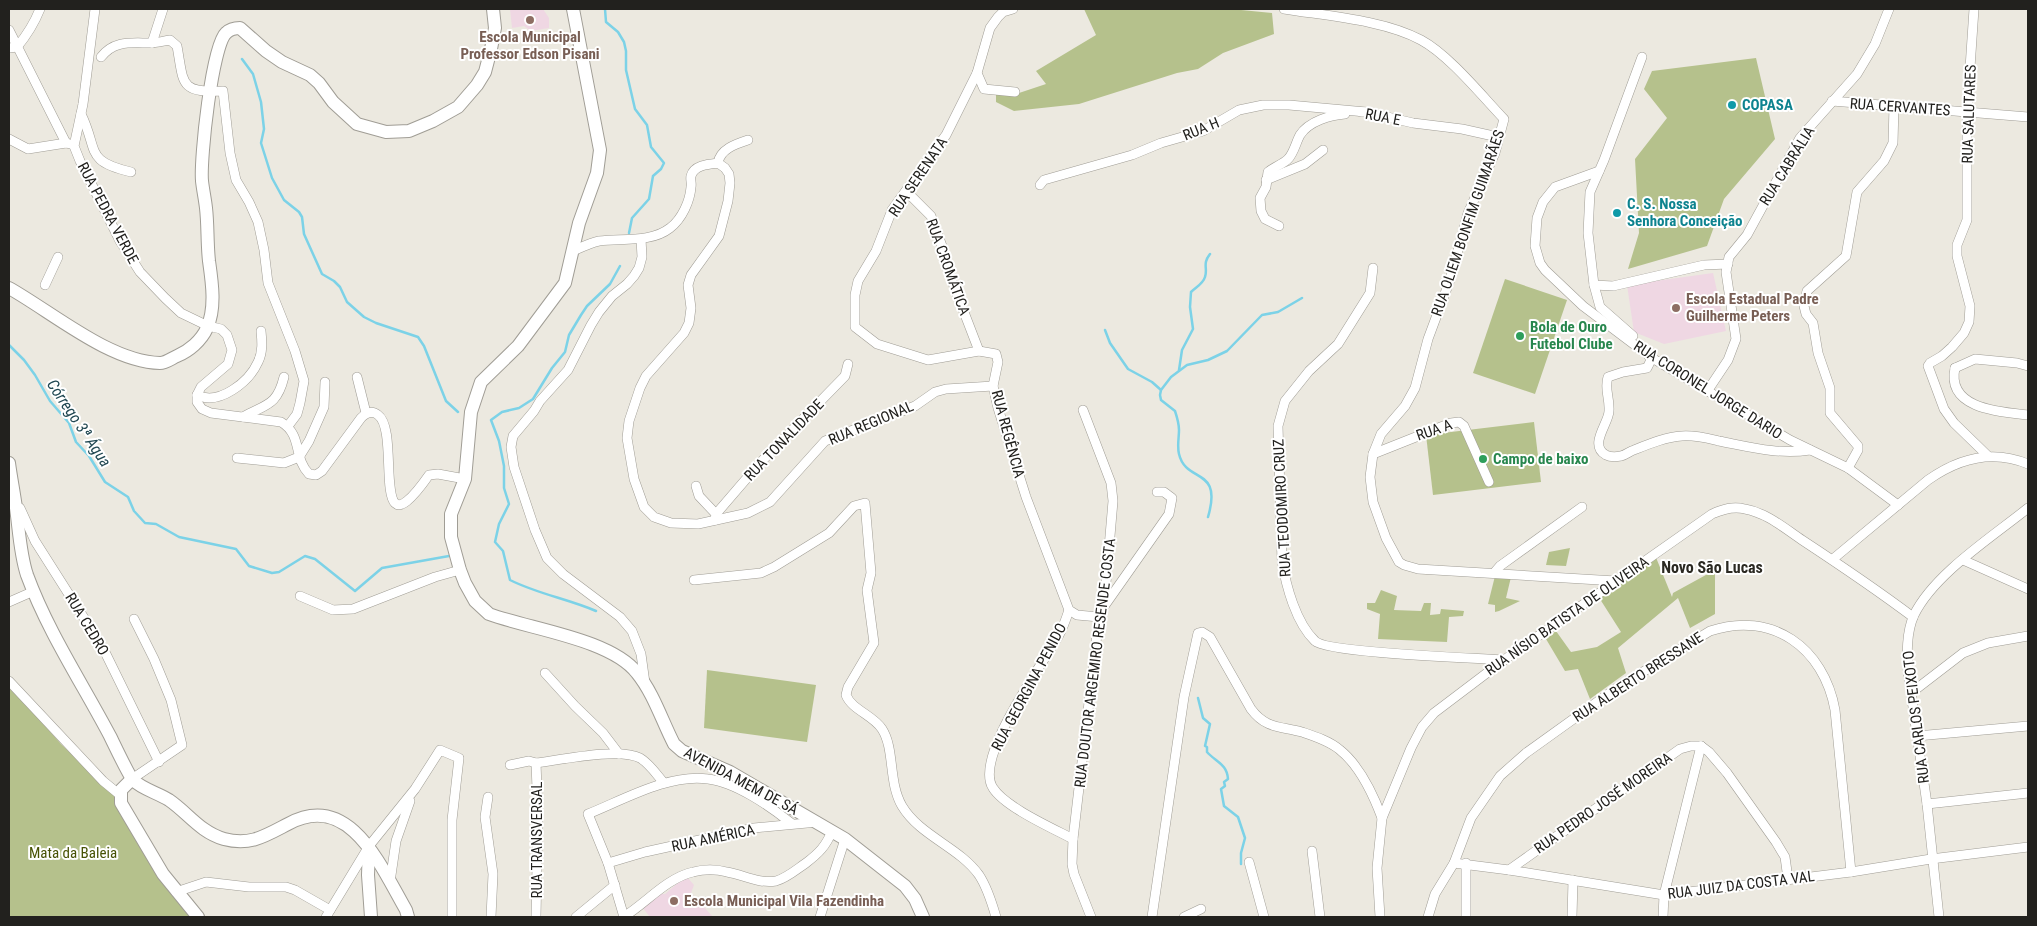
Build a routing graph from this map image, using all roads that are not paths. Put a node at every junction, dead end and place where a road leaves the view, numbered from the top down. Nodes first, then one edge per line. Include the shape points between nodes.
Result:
1 (40, 9) edge
2 (95, 9) edge
3 (163, 9) edge
4 (493, 9) edge
5 (564, 9) edge
6 (573, 9) edge
7 (1013, 9) edge
8 (1284, 9) edge
9 (1889, 9) edge
10 (1974, 9) edge
11 (9, 30) edge
12 (152, 43) junction
13 (13, 47) edge
14 (102, 57) dead end
15 (1642, 57) dead end
16 (977, 73) junction
17 (211, 91) junction
18 (1015, 92) dead end
19 (1832, 102) junction
20 (1894, 106) junction
21 (1366, 112) junction
22 (1967, 112) junction
23 (81, 113) junction
24 (2028, 117) edge
25 (1498, 137) junction
26 (9, 139) edge
27 (748, 140) dead end
28 (70, 144) junction
29 (597, 150) junction
30 (1323, 150) dead end
31 (718, 163) junction
32 (1599, 171) junction
33 (132, 172) dead end
34 (1266, 180) junction
35 (1040, 185) dead end
36 (906, 191) junction
37 (1279, 226) dead end
38 (641, 239) junction
39 (573, 251) junction
40 (58, 257) dead end
41 (1728, 264) junction
42 (1373, 268) dead end
43 (45, 285) dead end
44 (1594, 285) junction
45 (9, 288) edge
46 (208, 326) junction
47 (262, 331) dead end
48 (1633, 336) dead end
49 (979, 351) junction
50 (1942, 356) junction
51 (1652, 358) junction
52 (848, 364) dead end
53 (2028, 366) edge
54 (1955, 368) junction
55 (284, 377) dead end
56 (357, 377) dead end
57 (325, 382) dead end
58 (993, 386) junction
59 (1708, 390) junction
60 (197, 395) junction
61 (1084, 410) dead end
62 (366, 413) junction
63 (2028, 415) edge
64 (243, 417) junction
65 (288, 426) junction
66 (1812, 449) junction
67 (1373, 454) junction
68 (1988, 456) junction
69 (299, 457) junction
70 (237, 458) dead end
71 (9, 463) edge
72 (2028, 464) edge
73 (1848, 468) junction
74 (465, 479) junction
75 (1489, 482) dead end
76 (696, 486) dead end
77 (12, 488) junction
78 (1157, 492) dead end
79 (1898, 505) junction
80 (1582, 507) dead end
81 (2028, 508) edge
82 (716, 518) junction
83 (1834, 559) junction
84 (1963, 560) junction
85 (460, 570) junction
86 (1494, 573) junction
87 (694, 580) dead end
88 (1616, 580) junction
89 (2028, 589) edge
90 (34, 591) junction
91 (300, 596) dead end
92 (9, 602) edge
93 (1104, 606) junction
94 (1069, 610) junction
95 (1914, 616) junction
96 (1098, 617) junction
97 (134, 619) dead end
98 (2028, 636) edge
99 (1504, 660) junction
100 (544, 673) dead end
101 (9, 681) edge
102 (646, 685) junction
103 (1911, 693) junction
104 (2028, 726) edge
105 (1918, 736) junction
106 (1701, 746) junction
107 (619, 754) junction
108 (159, 762) junction
109 (536, 763) junction
110 (510, 765) dead end
111 (132, 779) junction
112 (664, 783) junction
113 (416, 789) junction
114 (2028, 793) edge
115 (120, 794) junction
116 (488, 797) dead end
117 (1927, 804) junction
118 (1382, 818) junction
119 (818, 822) junction
120 (791, 823) junction
121 (832, 831) junction
122 (845, 839) junction
123 (1072, 839) junction
124 (369, 846) junction
125 (2028, 847) edge
126 (1312, 851) dead end
127 (1932, 858) junction
128 (1249, 862) dead end
129 (608, 863) junction
130 (1454, 863) junction
131 (1466, 863) junction
132 (1509, 870) junction
133 (1851, 872) junction
134 (1573, 880) junction
135 (1788, 880) junction
136 (390, 882) junction
137 (615, 885) junction
138 (176, 892) junction
139 (1664, 895) junction
140 (1201, 909) dead end
141 (328, 914) edge
142 (198, 917) edge
143 (371, 917) edge
144 (408, 917) edge
145 (452, 917) edge
146 (491, 917) edge
147 (536, 917) edge
148 (576, 917) edge
149 (625, 917) edge
150 (820, 917) edge
151 (923, 917) edge
152 (996, 917) edge
153 (1091, 917) edge
154 (1152, 917) edge
155 (1184, 917) edge
156 (1264, 917) edge
157 (1320, 917) edge
158 (1380, 917) edge
159 (1428, 917) edge
160 (1466, 917) edge
161 (1572, 917) edge
162 (1663, 917) edge
163 (1939, 917) edge

1 - 13 street via 35,23
2 - 23 street, RUA PEDRA VERDE
3 - 12 street
4 - 17 street via 495,28 491,49 485,72 477,85 458,107 409,131 386,132 357,124 310,75 282,62 240,28 226,33 221,41
5 - 29 street
6 - 29 street
7 - 16 street, RUA SERENATA via 998,16 990,28
8 - 25 street, RUA OLIEM BONFIM GUIMARÃES via 1390,27 1422,41 1440,53 1504,119
9 - 19 street, RUA CABRÁLIA via 1857,74
10 - 22 street, RUA SALUTARES
11 - 13 street
12 - 14 street via 123,43 107,50
12 - 17 street via 170,40 177,46 183,79 189,88
13 - 28 street
15 - 32 street
16 - 18 street via 984,89
16 - 36 street, RUA SERENATA via 946,135
17 - 46 street via 204,126 202,181 213,290
17 - 65 street via 223,90 236,180 258,222 268,283 304,381 298,408
19 - 20 street, RUA CERVANTES
19 - 41 street, RUA CABRÁLIA via 1800,138 1747,235 1729,256
20 - 22 street, RUA CERVANTES
20 - 73 street via 1893,143 1884,161 1857,192 1846,256 1807,291 1804,306 1813,323 1818,353 1830,388 1829,411 1858,446
21 - 25 street, RUA E
21 - 34 street, RUA E via 1332,115 1310,125 1301,133 1288,159 1268,172
21 - 35 street, RUA H via 1289,105 1264,105 1240,110 1203,131 1044,180
22 - 24 street, RUA CERVANTES
22 - 50 street, RUA SALUTARES via 1967,220 1957,246 1957,256 1970,306 1969,322 1964,333
23 - 28 street, RUA PEDRA VERDE
23 - 33 street via 97,158 108,166
25 - 67 street, RUA OLIEM BONFIM GUIMARÃES via 1495,153 1468,213 1416,388 1381,434
26 - 28 street via 28,149
27 - 31 street via 725,150
28 - 46 street, RUA PEDRA VERDE via 120,241 140,272 181,312
29 - 39 street via 597,173
30 - 34 street via 1305,164
31 - 38 street via 704,165 691,176 691,193 678,220 670,228
31 - 82 street, RUA REGIONAL via 729,174 730,183 719,236 691,275 688,285 689,324 646,376 632,410 628,438 638,495 654,517 671,523 698,524
32 - 44 street via 1590,192 1588,233
32 - 51 street, RUA CORONEL JORGE DARIO via 1555,187 1543,202 1537,218 1534,246 1545,270 1583,306
34 - 37 street, RUA E via 1260,198 1261,211 1265,218
36 - 49 street, RUA CROMÁTICA via 931,216 950,277
36 - 49 street, RUA SERENATA via 892,210 876,251 858,281 855,327 877,344 928,360
38 - 39 street via 597,242
38 - 102 street, AVENIDA MEM DE SÁ via 639,268 599,312 568,370 513,436 511,447 514,468 547,558 620,617 632,631 641,654
39 - 74 street via 565,283 518,346 481,382 471,412
40 - 43 street
41 - 44 street via 1704,265 1613,286
41 - 59 street via 1726,272 1736,339 1728,360
42 - 99 street, RUA TEODOMIRO CRUZ via 1370,293 1338,344 1309,371 1285,401 1278,426 1285,581 1308,632 1323,646
44 - 48 street via 1600,306
45 - 46 street via 98,342 134,359 162,363 188,351
46 - 60 street, RUA PEDRA VERDE via 221,329 227,335 232,350 228,364 201,387
47 - 60 street via 259,362 244,381 234,389 210,398
49 - 58 street, RUA REGÊNCIA via 996,354 998,362
50 - 54 street
50 - 68 street via 1928,366 1944,409
51 - 59 street, RUA CORONEL JORGE DARIO
51 - 66 street via 1647,368 1608,377 1605,385 1610,408 1599,436 1605,455 1623,456 1646,445 1680,436 1697,436 1775,452
52 - 82 street, RUA TONALIDADE via 845,376 759,464
53 - 54 street via 1975,359
54 - 63 street via 1953,378 1964,399 1995,411
55 - 64 street via 280,393 273,401
56 - 62 street
57 - 69 street via 324,407
58 - 82 street, RUA REGIONAL via 935,392 915,406 825,441 770,502 748,513
58 - 94 street, RUA REGÊNCIA via 1026,497
59 - 66 street, RUA CORONEL JORGE DARIO via 1790,440
60 - 64 street via 202,409
61 - 93 street, RUA DOUTOR ARGEMIRO RESENDE COSTA via 1112,492
62 - 69 street via 322,471 309,474
62 - 74 street via 379,415 386,429 389,490 391,499 397,504 408,501 429,475
64 - 65 street via 281,422
65 - 69 street via 295,437
66 - 73 street, RUA CORONEL JORGE DARIO
67 - 75 street, RUA A via 1459,422 1464,426
67 - 86 street, RUA OLIEM BONFIM GUIMARÃES via 1370,478 1373,502 1386,538 1400,562 1418,569
68 - 72 street via 2007,457
68 - 79 street via 1944,469
69 - 70 street via 284,463
71 - 77 street
73 - 79 street, RUA CORONEL JORGE DARIO
74 - 85 street via 454,504 450,524
76 - 82 street via 699,496
77 - 90 street via 26,573
77 - 108 street, RUA CEDRO via 24,520 103,648
78 - 93 street via 1164,492 1172,498 1169,514
79 - 83 street
80 - 86 street
81 - 84 street, RUA CARLOS PEIXOTO
83 - 88 street, RUA NÍSIO BATISTA DE OLIVEIRA via 1769,517 1736,507 1712,514
83 - 95 street, RUA NÍSIO BATISTA DE OLIVEIRA
84 - 89 street
84 - 95 street, RUA CARLOS PEIXOTO via 1934,585
85 - 91 street via 352,609 333,610
85 - 102 street via 475,601 489,614 607,650 636,671
86 - 88 street
87 - 152 street via 761,573 774,568 829,533 854,506 865,503 871,562 867,590 874,643 848,687 847,699 873,719 885,734 893,782 903,808 972,867 987,891
88 - 99 street, RUA NÍSIO BATISTA DE OLIVEIRA
90 - 92 street
90 - 111 street via 53,634
93 - 96 street, RUA DOUTOR ARGEMIRO RESENDE COSTA
94 - 96 street via 1076,615
94 - 123 street, RUA GEORGINA PENIDO via 1060,634 998,738 989,767 989,780 999,796
95 - 103 street, RUA CARLOS PEIXOTO via 1907,654
96 - 123 street, RUA DOUTOR ARGEMIRO RESENDE COSTA
97 - 108 street via 172,700 182,745
98 - 103 street via 1988,643 1963,653
99 - 118 street, RUA NÍSIO BATISTA DE OLIVEIRA via 1434,713 1422,727
100 - 107 street via 603,733
101 - 115 street via 103,781
102 - 119 street, AVENIDA MEM DE SÁ via 678,748 730,772
103 - 105 street, RUA CARLOS PEIXOTO
104 - 105 street
105 - 117 street, RUA CARLOS PEIXOTO
106 - 132 street, RUA PEDRO JOSÉ MOREIRA via 1680,749
106 - 135 street via 1727,773 1776,842 1785,857
106 - 139 street
107 - 109 street
107 - 112 street via 639,757
108 - 111 street
109 - 110 street via 529,761
109 - 147 street, RUA TRANSVERSAL
111 - 115 street
111 - 124 street via 169,800 213,836 226,840 260,839 308,816 322,816 339,820
112 - 120 street via 708,779 724,784 768,805
112 - 129 street via 588,814
113 - 124 street
113 - 136 street via 396,841
113 - 145 street via 440,750 459,758 452,820
114 - 117 street
115 - 138 street via 127,815
116 - 146 street via 485,817 493,874
117 - 127 street, RUA CARLOS PEIXOTO
118 - 154 street via 1356,768 1340,749 1300,732 1266,724 1257,717 1210,637 1198,633 1184,698
118 - 158 street, RUA NÍSIO BATISTA DE OLIVEIRA via 1377,868
119 - 120 street, RUA AMÉRICA
119 - 121 street, AVENIDA MEM DE SÁ
120 - 129 street, RUA AMÉRICA via 754,828
121 - 122 street, AVENIDA MEM DE SÁ
121 - 149 street via 818,854 787,876 767,882 719,870 692,872 677,878
122 - 150 street
122 - 151 street, AVENIDA MEM DE SÁ via 905,886
123 - 153 street, RUA DOUTOR ARGEMIRO RESENDE COSTA via 1074,874
124 - 136 street
124 - 141 street
124 - 143 street
125 - 127 street, RUA JUIZ DA COSTA VAL
126 - 157 street
127 - 133 street, RUA JUIZ DA COSTA VAL
127 - 163 street, RUA CARLOS PEIXOTO
128 - 156 street
129 - 137 street
130 - 131 street, RUA JUIZ DA COSTA VAL
130 - 133 street, RUA ALBERTO BRESSANE via 1483,799 1500,776 1526,753 1618,687 1710,630 1741,624 1790,637 1825,675 1835,710
130 - 159 street, RUA ALBERTO BRESSANE via 1434,894
131 - 132 street, RUA JUIZ DA COSTA VAL
131 - 160 street
132 - 134 street, RUA JUIZ DA COSTA VAL
133 - 135 street, RUA JUIZ DA COSTA VAL
134 - 139 street, RUA JUIZ DA COSTA VAL
134 - 161 street
135 - 139 street, RUA JUIZ DA COSTA VAL
136 - 144 street
137 - 148 street
137 - 149 street
138 - 141 street via 206,882 286,887
138 - 142 street
139 - 162 street
140 - 155 street

